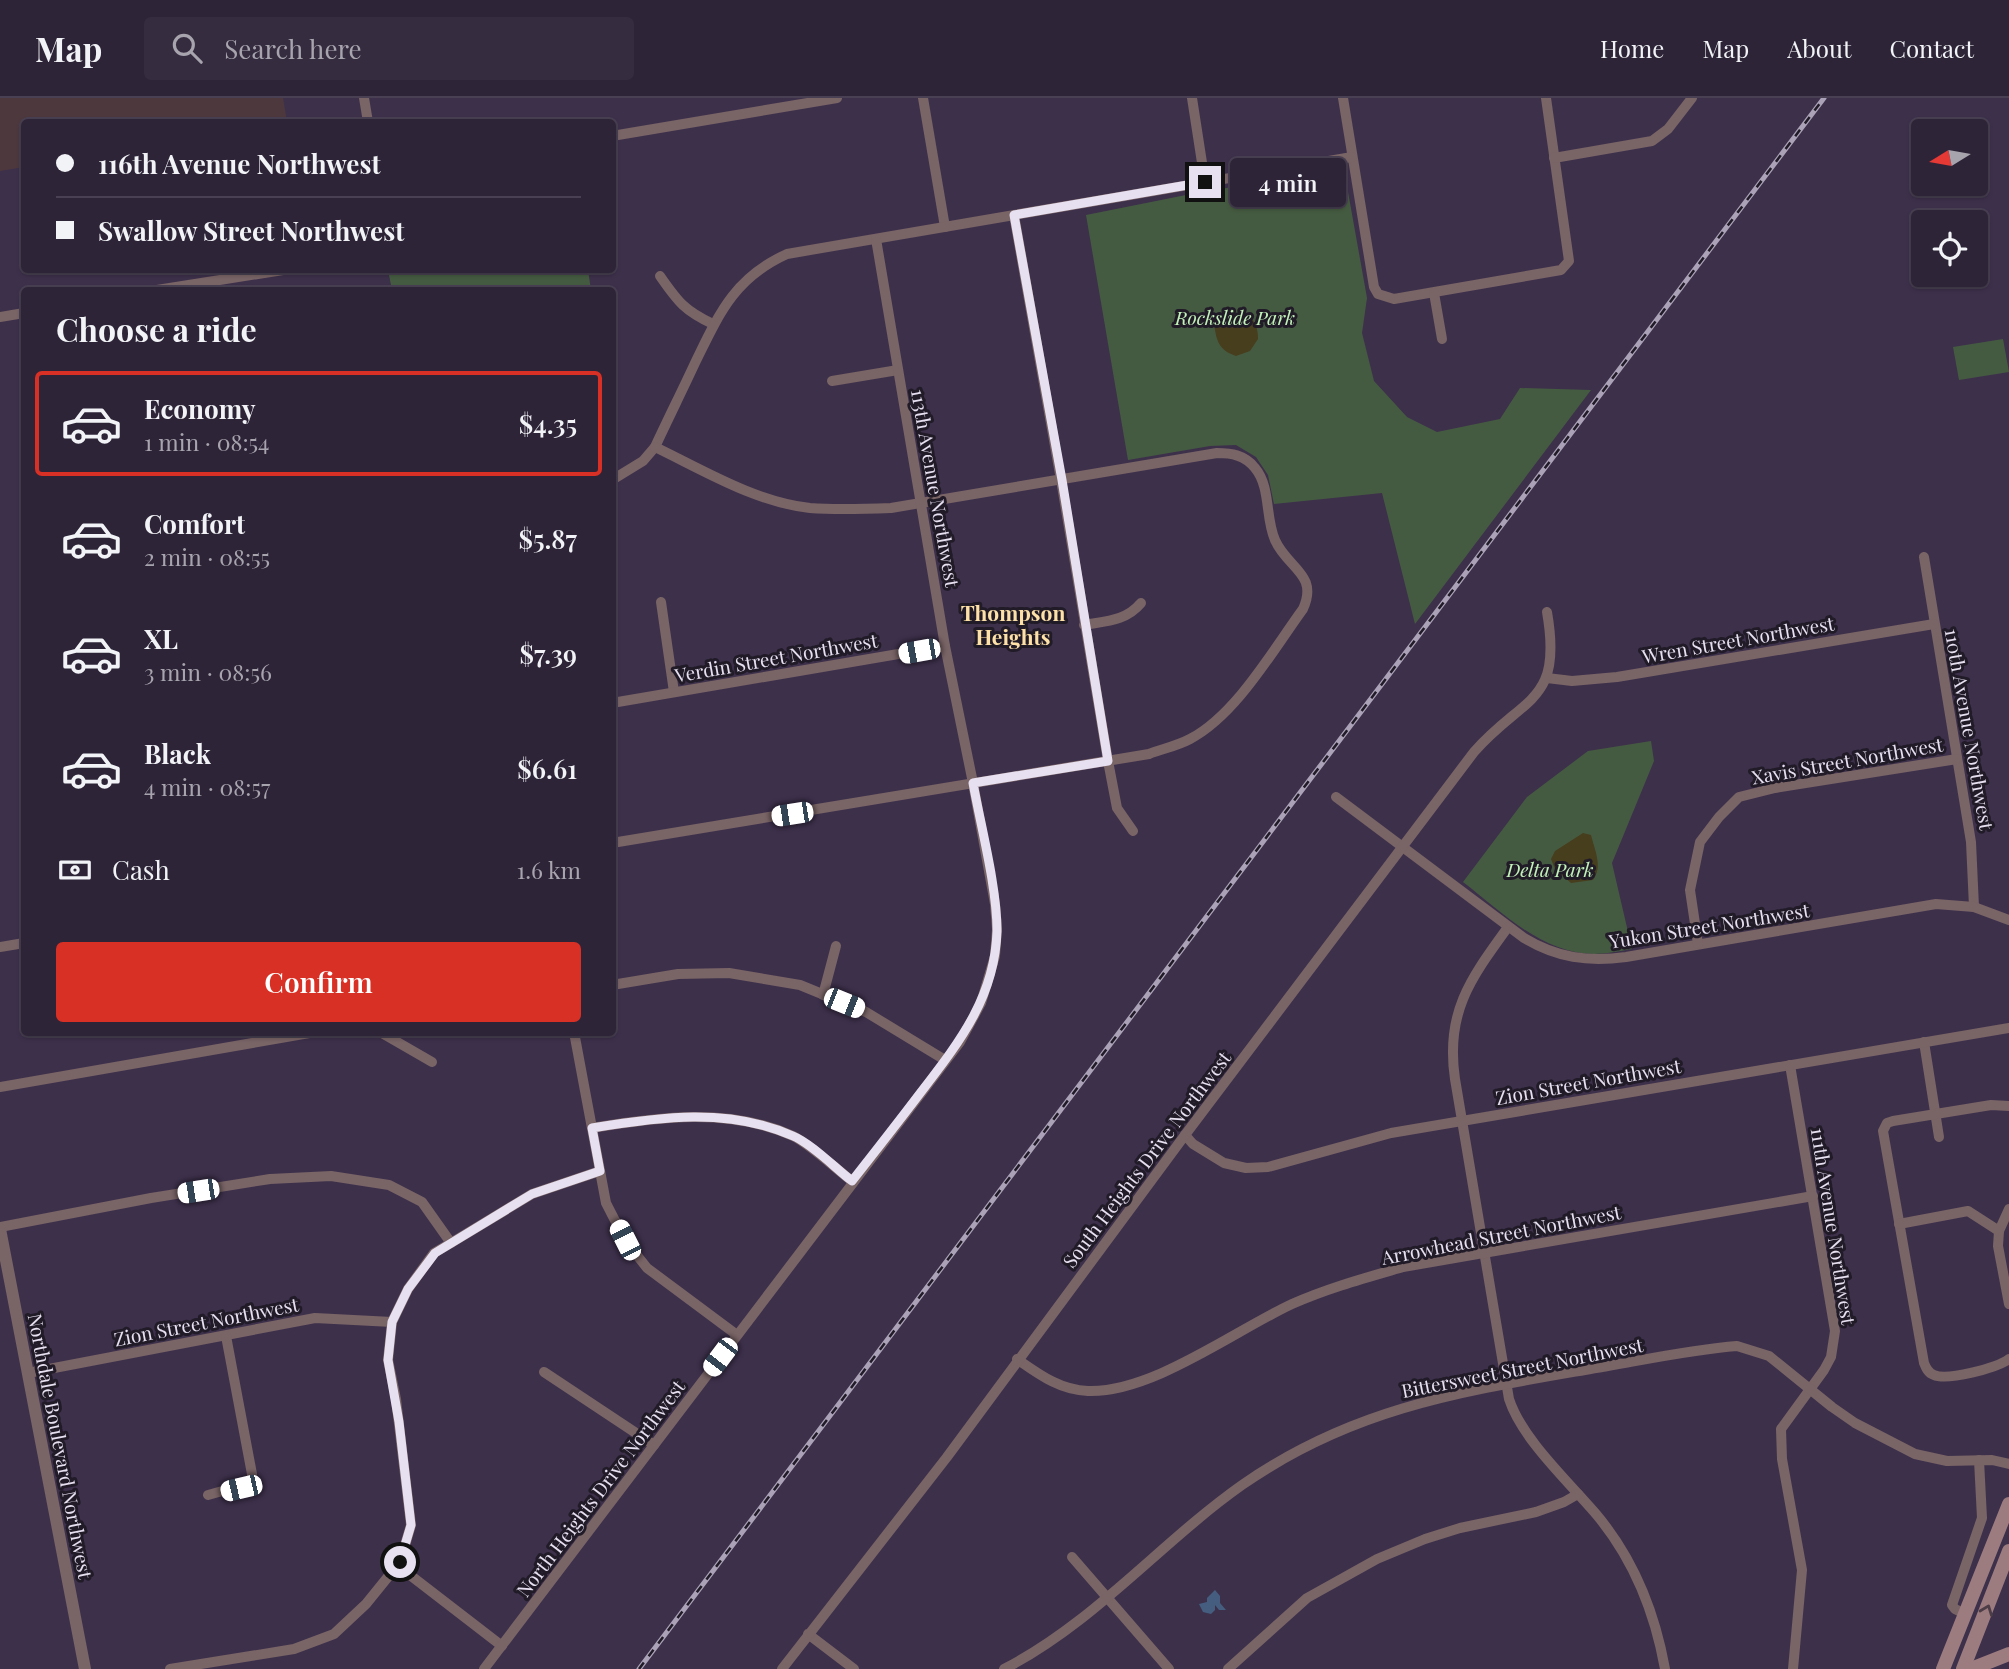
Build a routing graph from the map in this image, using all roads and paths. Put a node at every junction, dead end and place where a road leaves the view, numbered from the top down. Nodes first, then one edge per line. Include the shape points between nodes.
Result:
1 (364, 98) edge
2 (837, 98) edge
3 (923, 98) edge
4 (1192, 98) edge
5 (1343, 98) edge
6 (1546, 98) edge
7 (1692, 98) edge
8 (368, 119) edge
9 (616, 135) edge
10 (1352, 157) junction
11 (1554, 158) junction
12 (1205, 182) junction
13 (1014, 215) junction
14 (946, 227) junction
15 (876, 239) junction
16 (264, 273) edge
17 (660, 276) dead end
18 (176, 287) edge
19 (1434, 293) junction
20 (21, 314) edge
21 (0, 317) edge
22 (713, 324) junction
23 (1442, 339) dead end
24 (898, 370) junction
25 (832, 381) dead end
26 (654, 447) junction
27 (616, 478) edge
28 (1062, 480) junction
29 (922, 503) junction
30 (1924, 557) dead end
31 (661, 602) dead end
32 (1141, 603) dead end
33 (1547, 612) dead end
34 (1934, 624) junction
35 (1084, 625) junction
36 (945, 646) junction
37 (1547, 678) junction
38 (674, 692) junction
39 (616, 702) edge
40 (1957, 759) junction
41 (1108, 761) junction
42 (973, 783) junction
43 (1336, 797) dead end
44 (1133, 831) dead end
45 (616, 842) edge
46 (1404, 847) junction
47 (1974, 907) junction
48 (2009, 920) edge
49 (1508, 927) junction
50 (21, 944) edge
51 (1698, 944) junction
52 (836, 946) dead end
53 (0, 947) edge
54 (616, 984) edge
55 (823, 995) junction
56 (2009, 1028) edge
57 (292, 1036) edge
58 (387, 1036) edge
59 (575, 1036) edge
60 (1924, 1042) junction
61 (945, 1060) junction
62 (432, 1062) dead end
63 (1790, 1065) junction
64 (0, 1087) edge
65 (2009, 1106) edge
66 (1935, 1114) junction
67 (1461, 1120) junction
68 (592, 1128) junction
69 (1185, 1135) junction
70 (1939, 1136) dead end
71 (600, 1171) junction
72 (852, 1181) junction
73 (1813, 1196) junction
74 (2009, 1209) edge
75 (1899, 1224) junction
76 (0, 1228) edge
77 (1999, 1231) junction
78 (451, 1243) junction
79 (1484, 1252) junction
80 (2008, 1292) edge
81 (2009, 1304) edge
82 (392, 1322) junction
83 (737, 1335) junction
84 (226, 1336) junction
85 (1017, 1359) junction
86 (2009, 1359) edge
87 (544, 1372) dead end
88 (28, 1373) junction
89 (1506, 1384) junction
90 (1811, 1389) junction
91 (654, 1445) junction
92 (1979, 1460) junction
93 (2009, 1464) edge
94 (1578, 1494) junction
95 (208, 1495) dead end
96 (2009, 1504) edge
97 (2009, 1551) edge
98 (1072, 1558) dead end
99 (397, 1564) junction
100 (1107, 1597) junction
101 (1965, 1614) junction
102 (808, 1634) junction
103 (502, 1646) junction
104 (2009, 1654) edge
105 (85, 1669) edge
106 (170, 1669) edge
107 (484, 1669) edge
108 (782, 1669) edge
109 (854, 1669) edge
110 (1004, 1669) edge
111 (1169, 1669) edge
112 (1228, 1669) edge
113 (1665, 1669) edge
114 (1793, 1669) edge
115 (1943, 1669) edge
116 (1963, 1669) edge
117 (1971, 1669) edge

1 - 8 street
2 - 9 street
3 - 14 street
4 - 12 street
5 - 10 street
6 - 11 street
7 - 11 street via 1668,129 1652,141
10 - 12 street
10 - 19 street via 1371,279 1378,294 1394,299
11 - 19 street via 1569,261 1561,270
12 - 13 street
13 - 14 street
13 - 28 street
14 - 15 street
15 - 22 street via 787,254 766,264 740,286
15 - 24 street, 113th Avenue Northwest
16 - 18 street
17 - 22 street via 681,305
19 - 23 street
20 - 21 street
22 - 26 street
24 - 25 street
24 - 29 street, 113th Avenue Northwest
26 - 27 street via 643,461
26 - 29 street via 748,491 807,508 891,508
28 - 29 street
28 - 35 street
28 - 41 street via 1216,453 1240,456 1260,475 1275,540 1307,582 1303,609 1248,684 1214,721 1190,739 1149,754
29 - 36 street, 113th Avenue Northwest
30 - 34 street, 110th Avenue Northwest
31 - 38 street
32 - 35 street via 1120,619
33 - 37 street via 1552,655
34 - 37 street, Wren Street Northwest via 1595,680
34 - 40 street, 110th Avenue Northwest
35 - 41 street
36 - 38 street, Verdin Street Northwest
36 - 42 street, 113th Avenue Northwest
37 - 46 street, South Heights Drive Northwest via 1535,697 1474,752
38 - 39 street, Verdin Street Northwest
40 - 47 street, 110th Avenue Northwest via 1973,856
40 - 51 street, Xavis Street Northwest via 1739,797 1700,842 1690,890
41 - 42 street
41 - 44 street via 1117,808
42 - 45 street
42 - 61 street, 113th Avenue Northwest via 995,904 995,956 981,1003
43 - 46 street, Yukon Street Northwest
46 - 49 street, Yukon Street Northwest
46 - 69 street, South Heights Drive Northwest
47 - 48 street, Yukon Street Northwest
47 - 51 street, Yukon Street Northwest via 1936,904
49 - 51 street, Yukon Street Northwest via 1551,953 1590,960
49 - 67 street via 1469,983 1457,1018 1453,1064
50 - 53 street
52 - 55 street
54 - 55 street via 678,974 729,973 800,985
55 - 61 street via 866,1012
56 - 60 street, Zion Street Northwest
57 - 64 street
58 - 62 street
59 - 68 street
60 - 63 street, Zion Street Northwest
60 - 66 street
61 - 72 street, North Heights Drive Northwest
63 - 67 street, Zion Street Northwest
63 - 73 street, 111th Avenue Northwest
65 - 66 street
66 - 70 street
66 - 75 street via 1884,1126
67 - 69 street, Zion Street Northwest via 1391,1133 1289,1163 1246,1168 1211,1156
67 - 79 street
68 - 71 street
68 - 72 street via 688,1115 749,1121 795,1137
69 - 85 street, South Heights Drive Northwest
71 - 78 street via 532,1194
71 - 83 street via 606,1203 625,1240 648,1268
72 - 83 street, North Heights Drive Northwest
73 - 79 street, Arrowhead Street Northwest
73 - 90 street, 111th Avenue Northwest via 1835,1331 1831,1357
74 - 77 street
75 - 77 street via 1969,1211
75 - 86 street via 1927,1370 1942,1377 1982,1370
76 - 78 street via 270,1179 331,1176 389,1185 422,1202
76 - 88 street, Northdale Boulevard Northwest
77 - 80 street
78 - 82 street via 435,1253 408,1289
79 - 85 street, Arrowhead Street Northwest via 1403,1267 1337,1286 1243,1329 1169,1371 1121,1386 1091,1392 1065,1388
79 - 89 street
80 - 81 street
82 - 84 street, Zion Street Northwest via 315,1318
82 - 99 street via 388,1360 411,1525
83 - 91 street, North Heights Drive Northwest
84 - 88 street, Zion Street Northwest
84 - 95 street via 251,1483
85 - 102 street, South Heights Drive Northwest via 947,1457
87 - 91 street
88 - 105 street, Northdale Boulevard Northwest
89 - 90 street, Bittersweet Street Northwest via 1737,1346 1769,1356
89 - 94 street via 1518,1421
89 - 100 street, Bittersweet Street Northwest via 1409,1405 1312,1444 1219,1502
90 - 92 street, Bittersweet Street Northwest via 1856,1423 1915,1454 1947,1461
90 - 114 street, 111th Avenue Northwest via 1781,1429 1802,1570
91 - 103 street, North Heights Drive Northwest
92 - 93 street, Bittersweet Street Northwest
92 - 101 street via 1982,1518 1952,1605
94 - 112 street via 1536,1513 1460,1528 1377,1559 1307,1598
94 - 113 street via 1630,1566 1653,1617
96 - 101 main road
116 -> 97 main road
98 - 100 street
99 - 103 street
99 - 106 street via 366,1604 334,1634 294,1649
100 - 110 street, Bittersweet Street Northwest via 1055,1639
100 - 111 street
101 - 115 main road
102 - 108 street, South Heights Drive Northwest
102 - 109 street
103 - 107 street, North Heights Drive Northwest
104 - 117 main road

